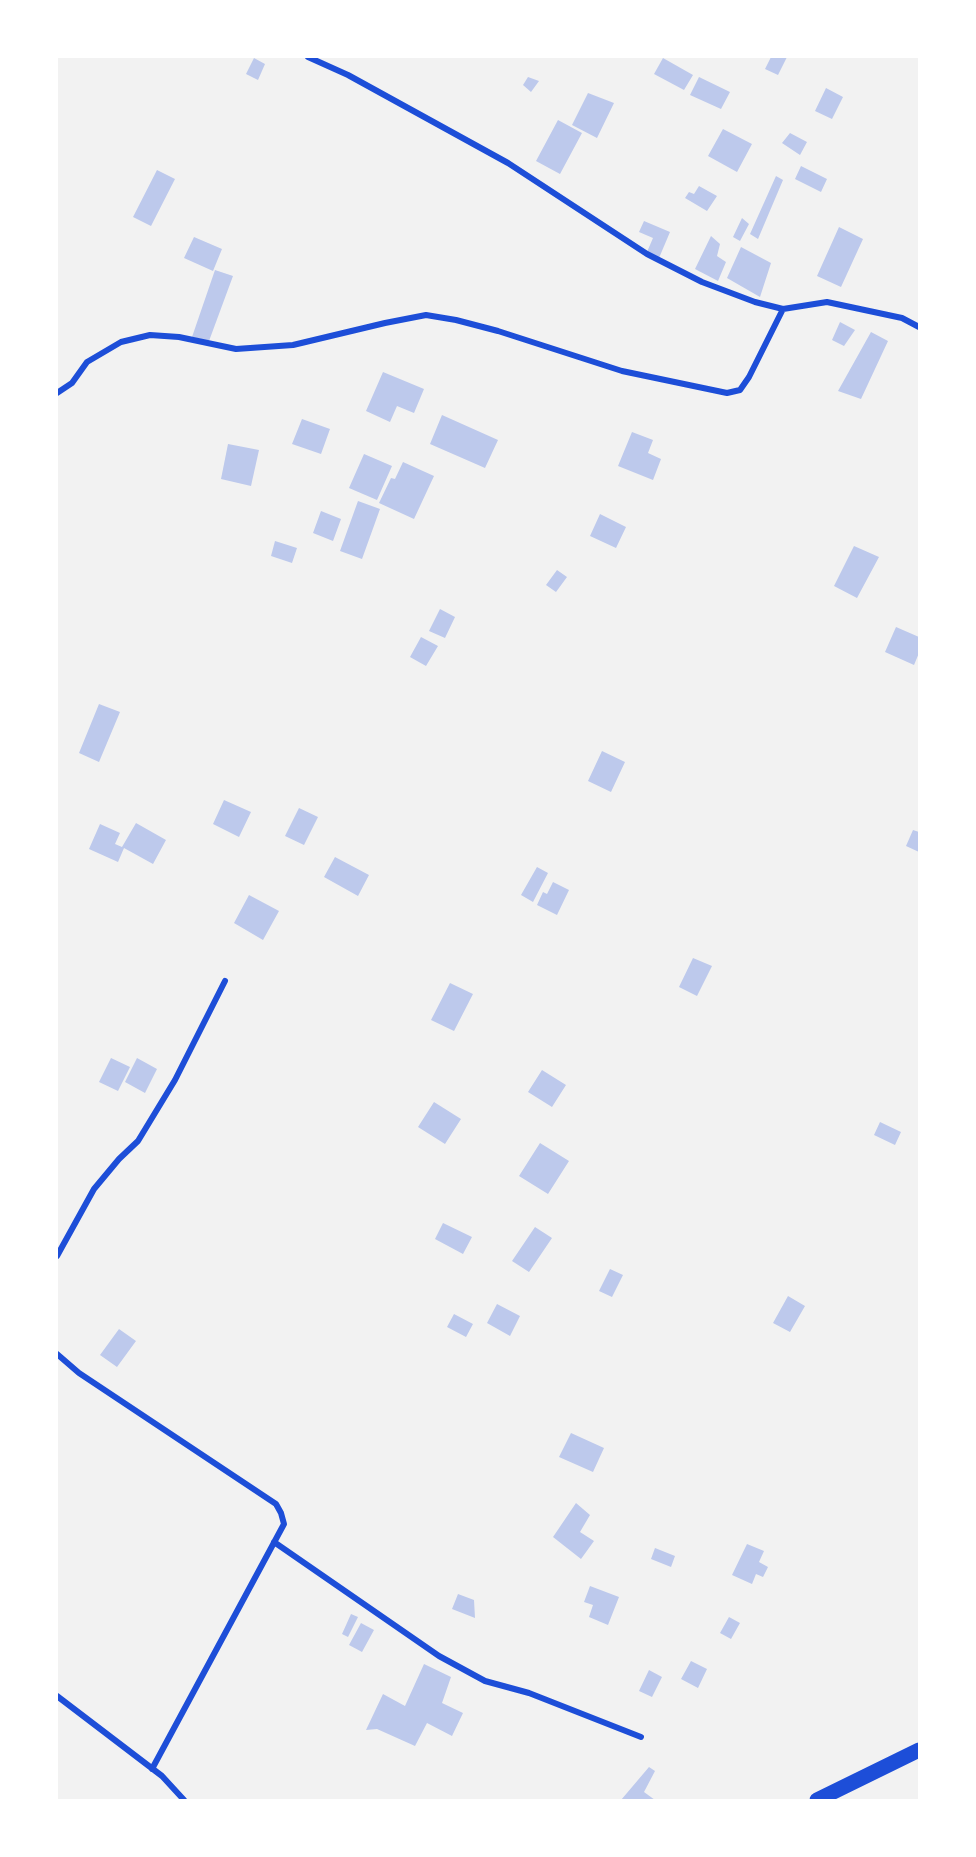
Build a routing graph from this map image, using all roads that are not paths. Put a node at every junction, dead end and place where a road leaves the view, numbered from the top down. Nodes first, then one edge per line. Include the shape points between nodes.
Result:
1 (308, 57) edge
2 (783, 309) junction
3 (919, 327) edge
4 (57, 393) edge
5 (225, 981) dead end
6 (57, 1256) edge
7 (57, 1354) edge
8 (274, 1542) junction
9 (57, 1696) edge
10 (640, 1737) dead end
11 (919, 1750) edge
12 (152, 1769) junction
13 (184, 1800) edge
14 (817, 1800) edge

1 - 2 street via 508,163 647,254 702,282
2 - 3 street via 828,302 902,318
2 - 4 street via 749,377 740,390 727,393 622,371 498,331 426,315 293,345 236,349 150,335 121,342 87,362 72,383
5 - 6 street via 175,1080 138,1141 94,1189
7 - 8 street via 79,1373 276,1504 284,1524
8 - 10 street via 439,1656 485,1681 529,1693
8 - 12 street
9 - 12 street
11 - 14 highway
12 - 13 street

